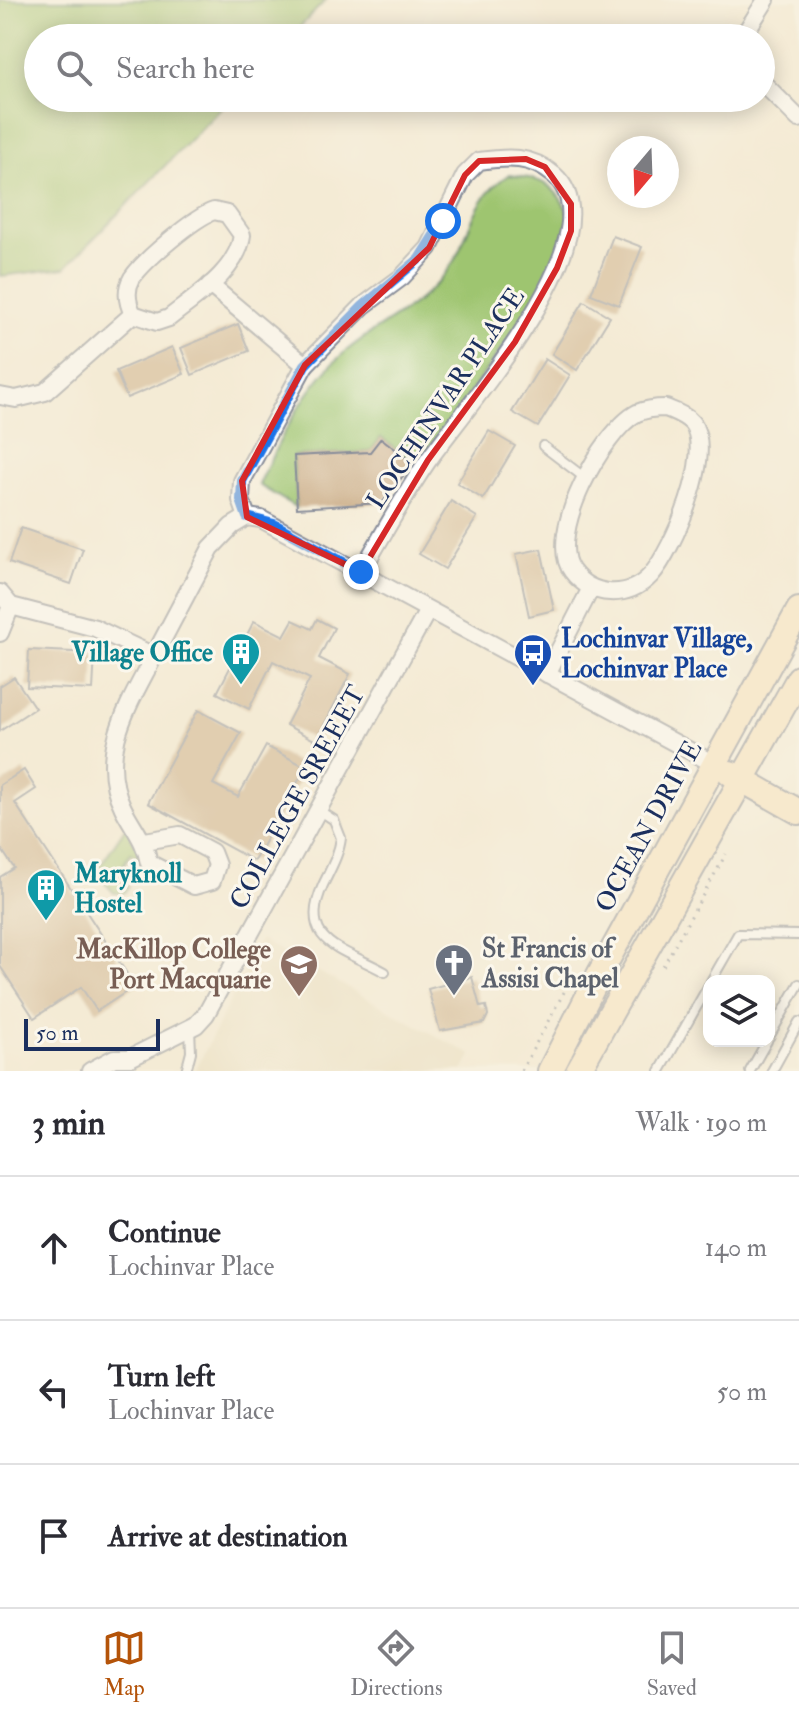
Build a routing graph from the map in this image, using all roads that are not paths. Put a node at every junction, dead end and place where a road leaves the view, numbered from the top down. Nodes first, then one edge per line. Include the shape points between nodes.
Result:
1 (766, 0) edge
2 (751, 24) edge
3 (775, 95) edge
4 (799, 119) edge
5 (210, 285) junction
6 (133, 314) junction
7 (305, 365) junction
8 (0, 396) edge
9 (543, 446) dead end
10 (585, 478) junction
11 (247, 517) junction
12 (361, 572) junction
13 (591, 588) junction
14 (5, 600) edge
15 (428, 610) junction
16 (799, 610) edge
17 (0, 633) edge
18 (154, 656) junction
19 (547, 674) junction
20 (799, 678) edge
21 (714, 764) junction
22 (742, 781) junction
23 (317, 809) junction
24 (799, 812) edge
25 (145, 841) junction
26 (799, 935) edge
27 (385, 972) dead end
28 (715, 975) edge
29 (799, 984) edge
30 (703, 995) edge
31 (799, 1022) edge
32 (775, 1027) edge
33 (189, 1028) junction
34 (764, 1047) edge
35 (127, 1064) edge
36 (90, 1071) edge
37 (186, 1071) edge
38 (550, 1071) edge
39 (578, 1071) edge
40 (660, 1071) edge
41 (750, 1071) edge
42 (772, 1071) edge

1 - 2 street
3 - 4 street
5 - 6 street via 169,318 157,322
5 - 6 street via 241,250 242,235 227,214 214,211 193,220 133,277 127,292
5 - 7 street
6 - 8 street via 45,392 16,399
7 - 11 street, LOCHINVAR PLACE via 242,481
7 - 12 street, LOCHINVAR PLACE via 429,248 465,175 479,161 526,159 558,179 572,217 557,268 515,342 428,460
9 - 10 lane
10 - 13 street via 568,517 564,553 569,568
10 - 13 street via 624,422 650,409 681,414 699,438 693,487 651,575 621,592
11 - 12 street via 274,524
11 - 18 street via 211,548
12 - 15 street
13 - 19 street
14 - 17 street
14 - 18 street via 95,628
15 - 19 street
15 - 23 street, COLLEGE SREEET
16 - 21 main road, OCEAN DRIVE
18 - 25 street via 112,743 122,807
19 - 21 street
20 - 22 main road
21 - 22 main road
21 - 38 main road, OCEAN DRIVE
22 - 24 main road
22 - 39 main road
23 - 27 lane via 334,820 341,838 313,909 314,924 326,939
23 - 33 street, COLLEGE SREEET via 211,1006
25 - 25 street via 149,863 194,886 212,881 217,865 212,852 180,835
26 - 28 lane via 738,934
29 - 32 lane
30 - 40 lane
31 - 42 lane
33 - 35 street, COLLEGE SREEET
33 - 37 lane
34 - 41 lane
35 - 36 street via 114,1058

